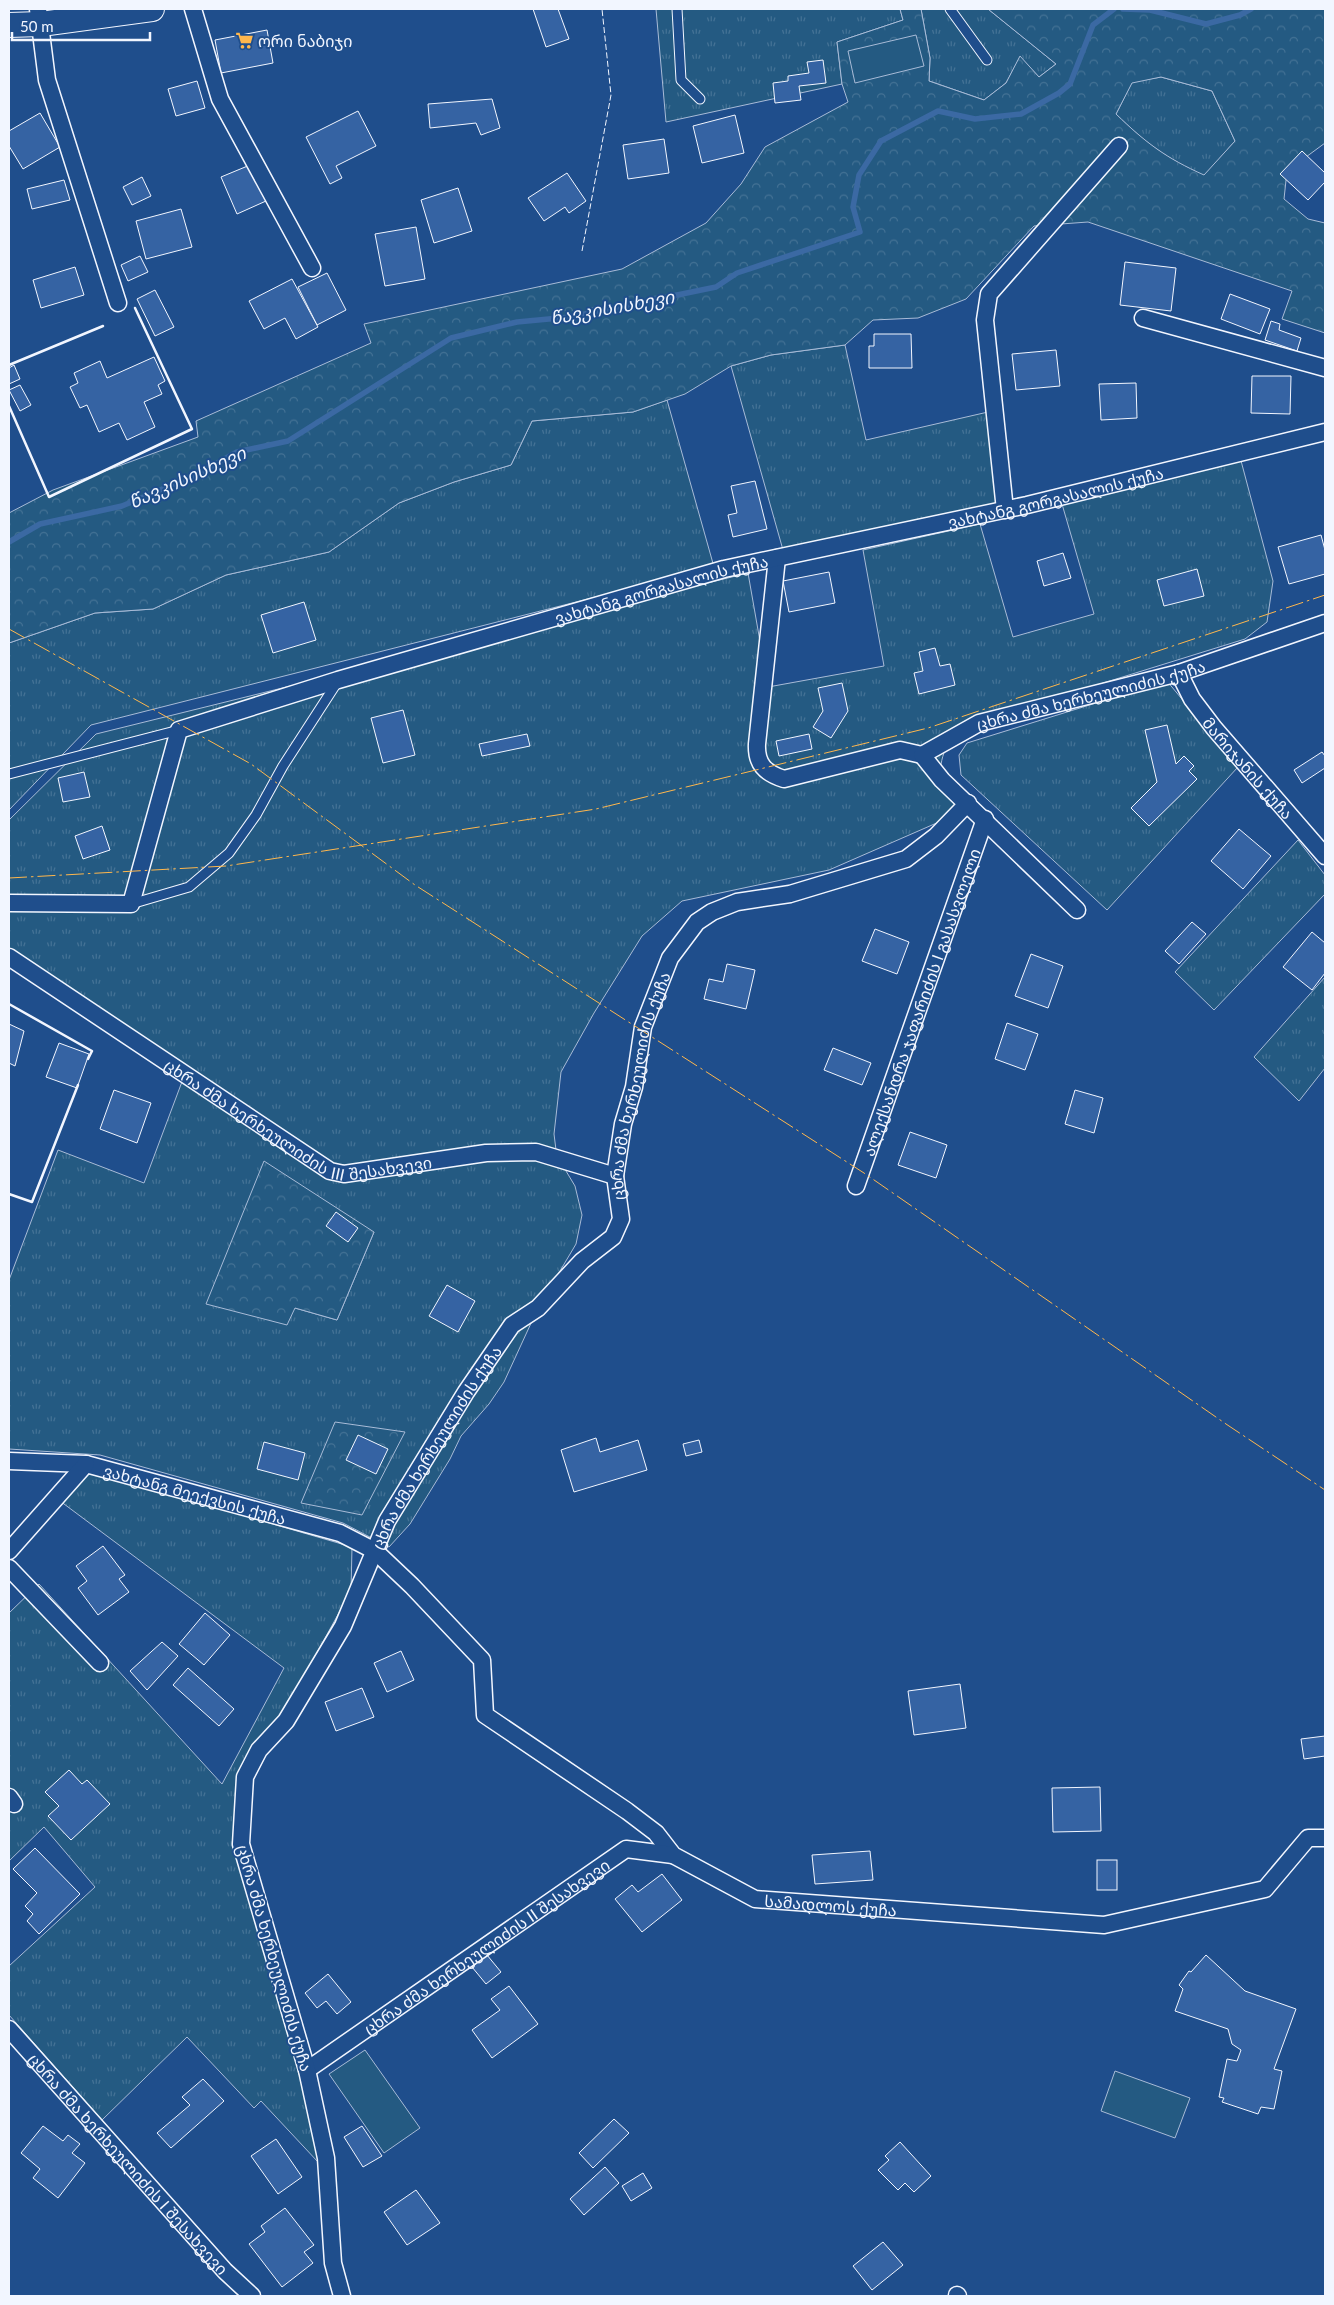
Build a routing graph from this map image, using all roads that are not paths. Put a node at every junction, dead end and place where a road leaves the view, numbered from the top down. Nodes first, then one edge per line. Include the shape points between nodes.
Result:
1 (152, 9) edge
2 (193, 9) edge
3 (677, 9) edge
4 (950, 9) edge
5 (39, 16) edge
6 (9, 25) edge
7 (987, 60) dead end
8 (700, 99) dead end
9 (1120, 146) dead end
10 (312, 268) dead end
11 (118, 303) dead end
12 (1143, 318) dead end
13 (1325, 368) edge
14 (1325, 432) edge
15 (1005, 510) junction
16 (777, 558) junction
17 (1325, 623) edge
18 (1179, 673) junction
19 (338, 680) junction
20 (179, 730) junction
21 (922, 755) junction
22 (9, 774) edge
23 (968, 803) junction
24 (985, 819) junction
25 (1325, 856) edge
26 (9, 903) edge
27 (131, 904) junction
28 (1077, 910) dead end
29 (9, 957) edge
30 (615, 1176) junction
31 (856, 1186) dead end
32 (9, 1461) edge
33 (86, 1464) junction
34 (9, 1551) edge
35 (375, 1551) junction
36 (9, 1568) edge
37 (100, 1663) dead end
38 (1325, 1838) edge
39 (673, 1855) junction
40 (9, 2029) edge
41 (307, 2070) junction
42 (252, 2296) edge
43 (342, 2296) edge

1 - 5 main road
2 - 10 street via 220,99
3 - 8 lane via 681,80
4 - 7 lane
5 - 6 main road
5 - 11 street via 47,80
9 - 15 street via 989,294 985,320
12 - 13 street
14 - 15 street, ვახტანგ გორგასალის ქუჩა
15 - 16 street, ვახტანგ გორგასალის ქუჩა
16 - 19 street, ვახტანგ გორგასალის ქუჩა via 724,569
16 - 21 street via 756,744 756,755 762,768 784,779 900,750
17 - 18 street, ცხრა ძმა ხერხეულიძის ქუჩა
18 - 21 street, ცხრა ძმა ხერხეულიძის ქუჩა via 979,723
18 - 25 street, მარიჯანის ქუჩა via 1192,699 1214,728
19 - 20 street, ვახტანგ გორგასალის ქუჩა
19 - 27 lane via 229,854 189,887
20 - 22 lane
20 - 27 street
21 - 23 street via 942,780
23 - 24 street
23 - 30 street, ცხრა ძმა ხერხეულიძის ქუჩა via 936,836 906,859 790,894 737,902 697,922 670,958 644,1027
24 - 28 street
24 - 31 street, ალექსანდრა ჯაფარიძის I გასასვლელი
26 - 27 street
29 - 30 street, ცხრა ძმა ხერხეულიძის III შესახვევი via 330,1171 344,1174 486,1153 536,1152
30 - 35 street, ცხრა ძმა ხერხეულიძის ქუჩა via 621,1219 613,1237 582,1261 538,1308 512,1325 426,1454 387,1521
32 - 33 street, ვახტანგ მეექვსის ქუჩა
33 - 34 street
33 - 35 street, ვახტანგ მეექვსის ქუჩა via 340,1533
35 - 39 street, სამადლოს ქუჩა via 482,1660 485,1715 633,1815 656,1833
35 - 41 street, ცხრა ძმა ხერხეულიძის ქუჩა via 343,1626 286,1722 259,1750 244,1777 241,1844
36 - 37 street
38 - 39 street, სამადლოს ქუჩა via 1308,1838 1265,1889 1104,1925 754,1899
39 - 41 street, ცხრა ძმა ხერხეულიძის II შესახვევი via 626,1849
40 - 42 street, ცხრა ძმა ხერხეულიძის I შესახვევი via 219,2264
41 - 43 street, ცხრა ძმა ხერხეულიძის ქუჩა via 326,2158 334,2263

